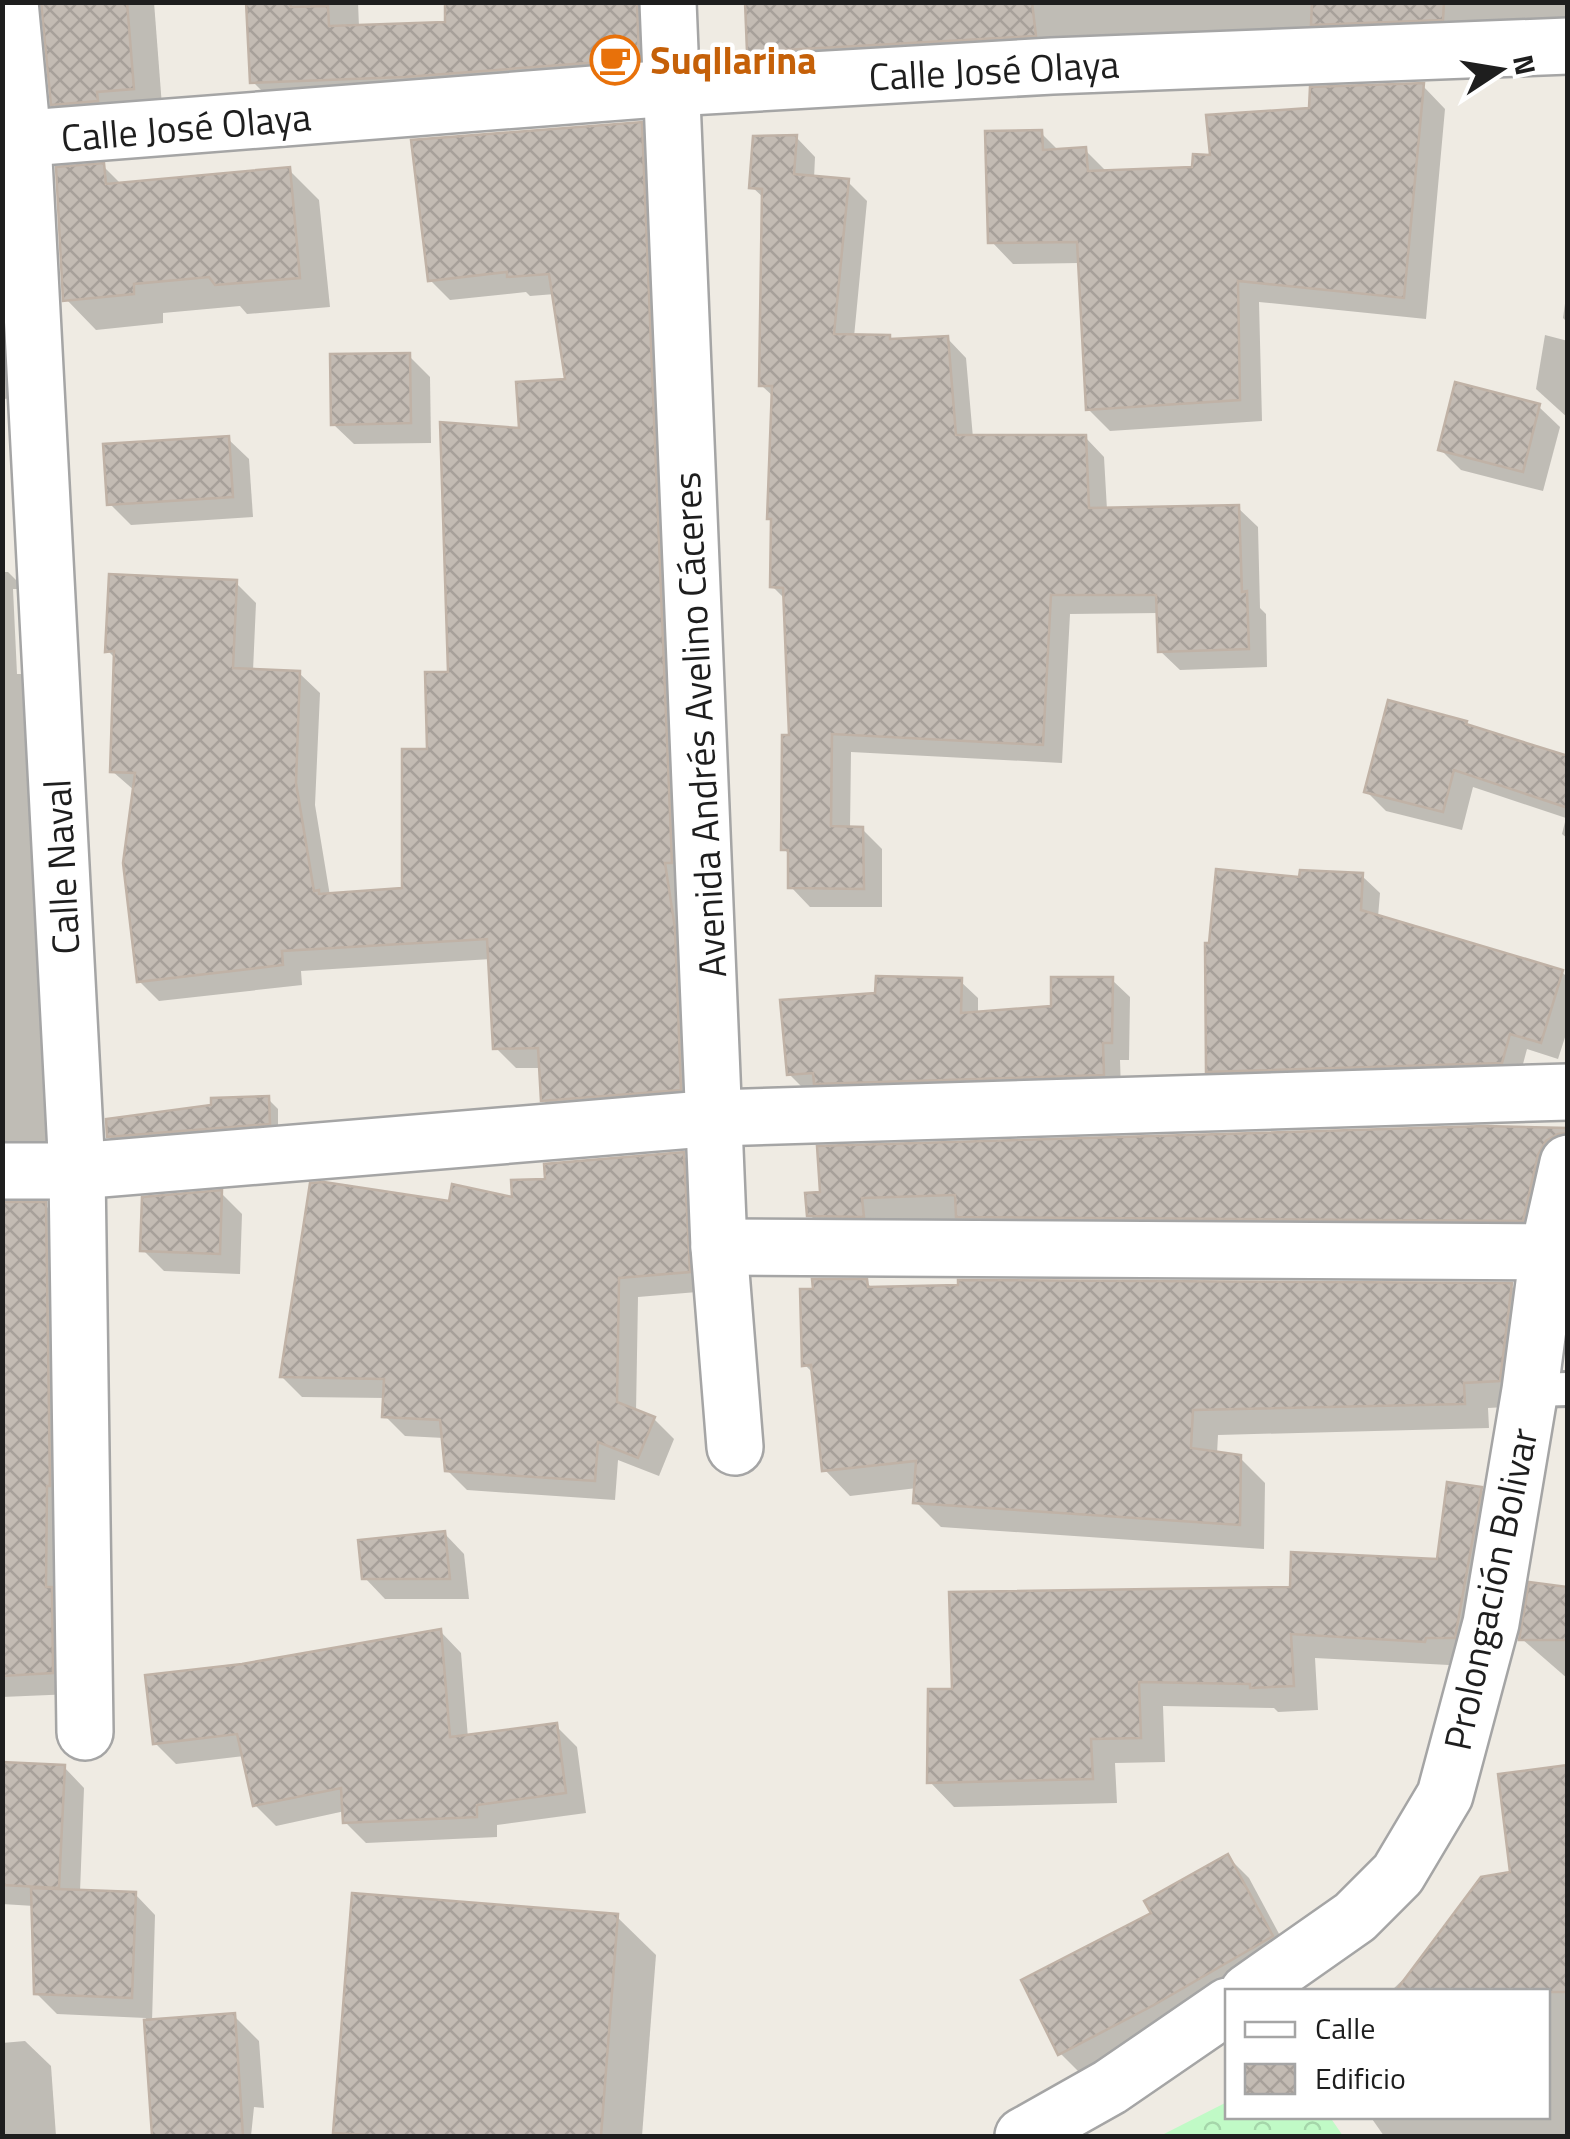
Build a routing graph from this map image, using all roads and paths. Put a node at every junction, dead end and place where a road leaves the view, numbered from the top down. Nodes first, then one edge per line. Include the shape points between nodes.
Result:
1 (10, 2) edge
2 (668, 2) edge
3 (1568, 46) edge
4 (671, 88) junction
5 (13, 140) edge
6 (1568, 1092) edge
7 (716, 1118) junction
8 (1568, 1163) edge
9 (2, 1171) edge
10 (77, 1171) junction
11 (719, 1247) junction
12 (1548, 1252) junction
13 (1549, 1390) edge
14 (734, 1447) dead end
15 (85, 1732) dead end
16 (1252, 1989) edge
17 (1225, 2008) edge
18 (1023, 2136) edge

1 - 5 street, Calle Naval
2 - 4 street, Avenida Andrés Avelino Cáceres
3 - 4 street, Calle José Olaya
4 - 5 street, Calle José Olaya
4 - 7 street, Avenida Andrés Avelino Cáceres
5 - 10 street, Calle Naval
6 - 7 street
7 - 10 street
7 - 11 street, Avenida Andrés Avelino Cáceres
8 - 12 street, Prolongación Bolivar
9 - 10 street
10 - 15 street, Calle Naval
11 - 12 street
11 - 14 street, Avenida Andrés Avelino Cáceres
12 - 13 street, Prolongación Bolivar
13 - 16 street, Prolongación Bolivar via 1445,1796 1398,1874 1355,1917
17 - 18 street via 1110,2087

